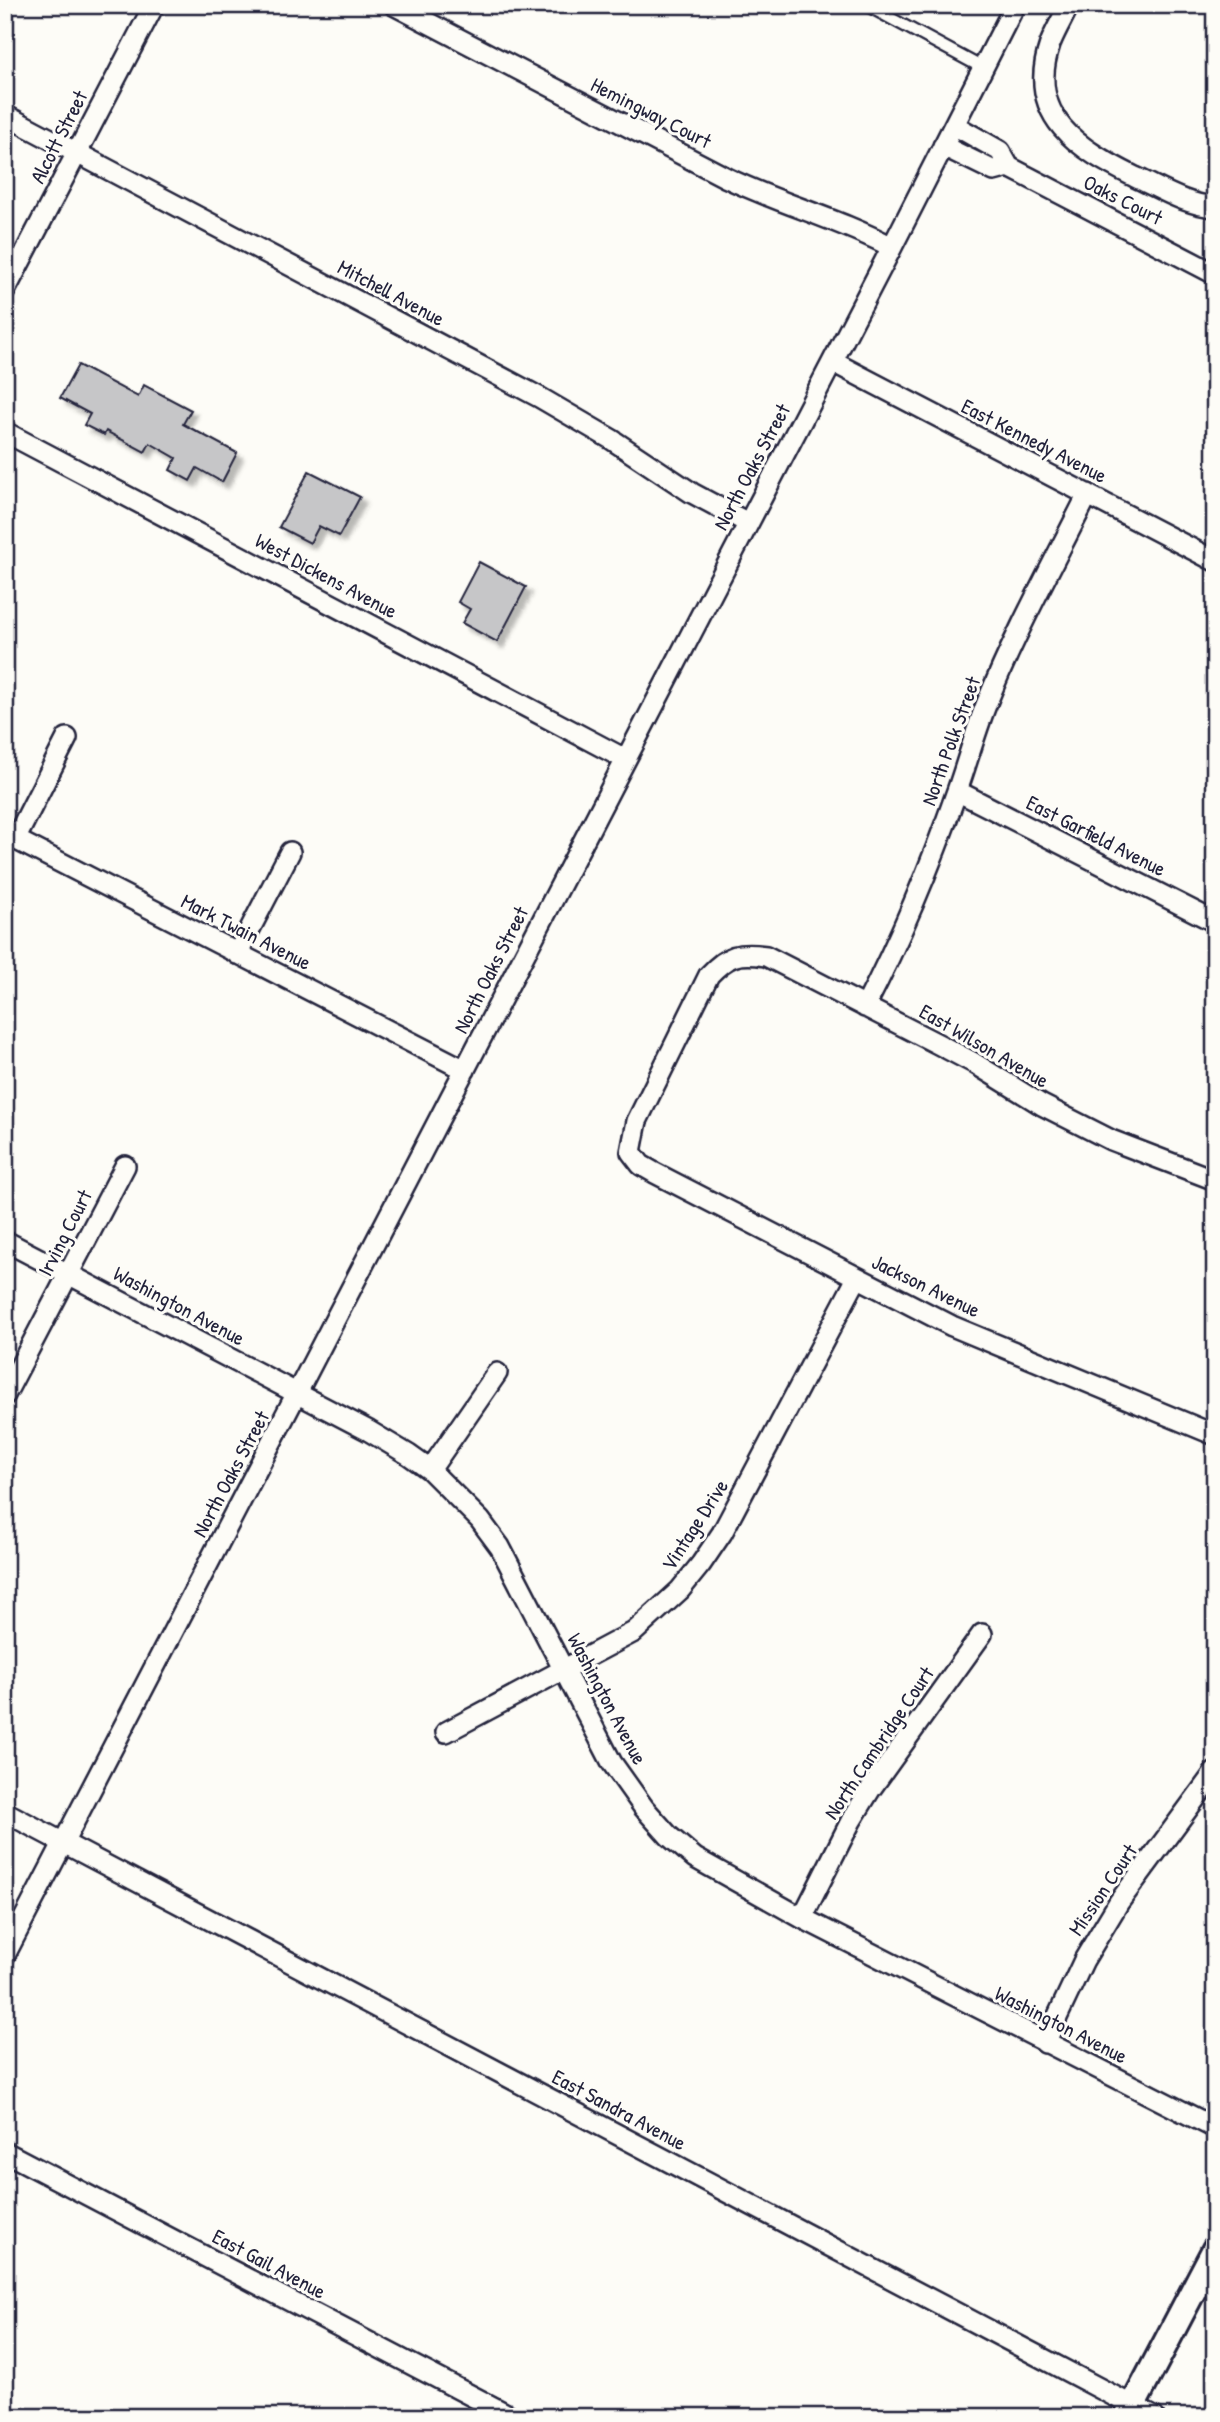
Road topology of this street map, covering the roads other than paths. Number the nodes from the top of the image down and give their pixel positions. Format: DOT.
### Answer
graph roads {
  1 [pos="154,5"];
  2 [pos="394,5"];
  3 [pos="866,5"];
  4 [pos="1015,5"];
  5 [pos="1069,5"];
  6 [pos="983,68"];
  7 [pos="5,115"];
  8 [pos="954,125"];
  9 [pos="943,146"];
  10 [pos="76,154"];
  11 [pos="1009,167"];
  12 [pos="1215,207"];
  13 [pos="892,247"];
  14 [pos="1215,274"];
  15 [pos="5,291"];
  16 [pos="833,362"];
  17 [pos="5,432"];
  18 [pos="1088,494"];
  19 [pos="748,523"];
  20 [pos="1215,561"];
  21 [pos="67,738"];
  22 [pos="625,759"];
  23 [pos="957,791"];
  24 [pos="10,837"];
  25 [pos="290,852"];
  26 [pos="1215,922"];
  27 [pos="237,954"];
  28 [pos="864,1007"];
  29 [pos="466,1070"];
  30 [pos="631,1152"];
  31 [pos="125,1166"];
  32 [pos="1215,1180"];
  33 [pos="5,1241"];
  34 [pos="69,1274"];
  35 [pos="857,1278"];
  36 [pos="497,1373"];
  37 [pos="298,1394"];
  38 [pos="5,1395"];
  39 [pos="1215,1435"];
  40 [pos="430,1470"];
  41 [pos="982,1634"];
  42 [pos="565,1669"];
  43 [pos="446,1732"];
  44 [pos="1215,1772"];
  45 [pos="5,1812"];
  46 [pos="64,1843"];
  47 [pos="802,1918"];
  48 [pos="5,1955"];
  49 [pos="1045,2043"];
  50 [pos="1215,2128"];
  51 [pos="5,2152"];
  52 [pos="1215,2249"];
  53 [pos="1138,2413"];
  54 [pos="512,2417"];
  1 -- 10 [label="street, Alcott Street"];
  2 -- 13 [label="street, Hemingway Court"];
  3 -- 6 [label="lane"];
  4 -- 6 [label="street, North Oaks Street"];
  5 -- 12 [label="street"];
  6 -- 8 [label="street, North Oaks Street"];
  7 -- 10 [label="street, Mitchell Avenue"];
  8 -- 9 [label="street, North Oaks Street"];
  8 -- 11 [label="street, Oaks Court"];
  9 -- 11 [label="street, Oaks Court"];
  9 -- 13 [label="street, North Oaks Street"];
  10 -- 15 [label="street, Alcott Street"];
  10 -- 19 [label="street, Mitchell Avenue"];
  11 -- 14 [label="street, Oaks Court"];
  13 -- 16 [label="street, North Oaks Street"];
  16 -- 18 [label="street, East Kennedy Avenue"];
  16 -- 19 [label="street, North Oaks Street"];
  17 -- 22 [label="street, West Dickens Avenue"];
  18 -- 20 [label="street, East Kennedy Avenue"];
  18 -- 23 [label="street, North Polk Street"];
  19 -- 22 [label="street, North Oaks Street"];
  21 -- 24 [label="street"];
  22 -- 29 [label="street, North Oaks Street"];
  23 -- 26 [label="street, East Garfield Avenue"];
  23 -- 28 [label="street, North Polk Street"];
  24 -- 27 [label="street, Mark Twain Avenue"];
  25 -- 27 [label="street"];
  27 -- 29 [label="street, Mark Twain Avenue"];
  28 -- 30 [label="street, East Wilson Avenue"];
  28 -- 32 [label="street, East Wilson Avenue"];
  29 -- 37 [label="street, North Oaks Street"];
  30 -- 35 [label="street, Jackson Avenue"];
  31 -- 34 [label="street, Irving Court"];
  33 -- 34 [label="street, Washington Avenue"];
  34 -- 37 [label="street, Washington Avenue"];
  34 -- 38 [label="street, Irving Court"];
  35 -- 39 [label="street, Jackson Avenue"];
  35 -- 42 [label="street, Vintage Drive"];
  36 -- 40 [label="street"];
  37 -- 40 [label="street, Washington Avenue"];
  37 -- 46 [label="street, North Oaks Street"];
  40 -- 42 [label="street, Washington Avenue"];
  41 -- 47 [label="street, North Cambridge Court"];
  42 -- 43 [label="street, Vintage Drive"];
  42 -- 47 [label="street, Washington Avenue"];
  44 -- 49 [label="street, Mission Court"];
  45 -- 46 [label="street, East Sandra Avenue"];
  46 -- 48 [label="street, North Oaks Street"];
  46 -- 53 [label="street, East Sandra Avenue"];
  47 -- 49 [label="street, Washington Avenue"];
  49 -- 50 [label="street, Washington Avenue"];
  51 -- 54 [label="street, East Gail Avenue"];
  52 -- 53 [label="street"];
}
